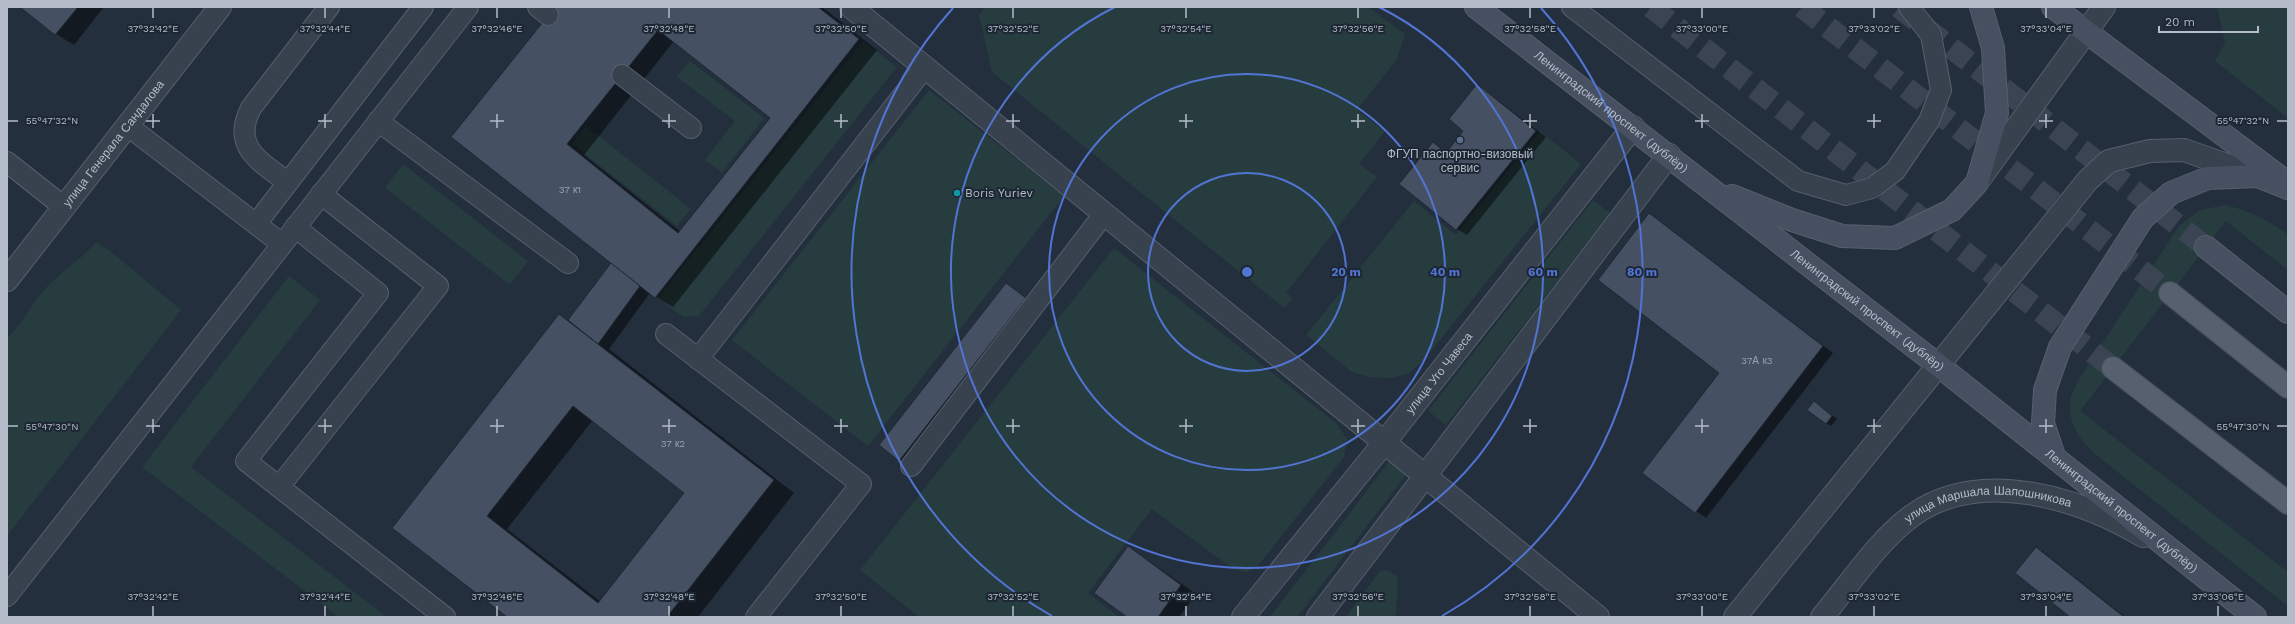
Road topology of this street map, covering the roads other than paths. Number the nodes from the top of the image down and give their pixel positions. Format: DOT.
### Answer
graph roads {
  1 [pos="220,7"];
  2 [pos="329,7"];
  3 [pos="423,7"];
  4 [pos="468,7"];
  5 [pos="851,7"];
  6 [pos="1476,7"];
  7 [pos="1572,7"];
  8 [pos="1909,7"];
  9 [pos="1981,7"];
  10 [pos="2053,7"];
  11 [pos="2104,7"];
  12 [pos="2085,32"];
  13 [pos="924,67"];
  14 [pos="622,75"];
  15 [pos="378,121"];
  16 [pos="128,126"];
  17 [pos="1633,127"];
  18 [pos="691,128"];
  19 [pos="1668,156"];
  20 [pos="7,162"];
  21 [pos="2258,176"];
  22 [pos="287,182"];
  23 [pos="1977,183"];
  24 [pos="2288,184"];
  25 [pos="1705,185"];
  26 [pos="2288,188"];
  27 [pos="321,194"];
  28 [pos="64,207"];
  29 [pos="1104,214"];
  30 [pos="256,224"];
  31 [pos="295,227"];
  32 [pos="282,244"];
  33 [pos="2206,247"];
  34 [pos="568,263"];
  35 [pos="7,280"];
  36 [pos="2170,293"];
  37 [pos="2288,312"];
  38 [pos="666,334"];
  39 [pos="698,359"];
  40 [pos="1938,365"];
  41 [pos="2113,368"];
  42 [pos="2288,387"];
  43 [pos="1384,443"];
  44 [pos="2054,456"];
  45 [pos="911,466"];
  46 [pos="1426,476"];
  47 [pos="279,487"];
  48 [pos="2288,503"];
  49 [pos="2185,562"];
  50 [pos="7,596"];
  51 [pos="445,617"];
  52 [pos="756,617"];
  53 [pos="1243,617"];
  54 [pos="1318,617"];
  55 [pos="1598,617"];
  56 [pos="1735,617"];
  57 [pos="1822,617"];
  58 [pos="2255,617"];
  1 -- 16 [label="street, улица Генерала Сандалова"];
  2 -- 22 [label="lane"];
  3 -- 22 [label="lane"];
  4 -- 15 [label="lane"];
  5 -- 13 [label="street"];
  6 -- 17 [label="main road, Ленинградский проспект (дублёр)"];
  7 -- 8 [label="lane"];
  9 -- 23 [label="main road"];
  10 -- 12 [label="main road"];
  11 -- 12 [label="street"];
  12 -- 23 [label="street"];
  12 -- 24 [label="main road"];
  13 -- 29 [label="street"];
  13 -- 39 [label="lane"];
  14 -- 18 [label="lane"];
  15 -- 27 [label="lane"];
  15 -- 34 [label="lane"];
  16 -- 28 [label="street, улица Генерала Сандалова"];
  16 -- 30 [label="lane"];
  17 -- 19 [label="main road, Ленинградский проспект (дублёр)"];
  17 -- 43 [label="street, улица Уго Чавеса"];
  19 -- 25 [label="main road, Ленинградский проспект (дублёр)"];
  19 -- 46 [label="street"];
  20 -- 28 [label="lane"];
  21 -- 26 [label="main road"];
  21 -- 40 [label="street"];
  21 -- 44 [label="main road"];
  22 -- 30 [label="lane"];
  23 -- 25 [label="main road"];
  25 -- 40 [label="main road, Ленинградский проспект (дублёр)"];
  27 -- 31 [label="lane"];
  27 -- 47 [label="lane"];
  28 -- 35 [label="street, улица Генерала Сандалова"];
  29 -- 43 [label="street"];
  29 -- 45 [label="lane"];
  30 -- 32 [label="lane"];
  31 -- 32 [label="lane"];
  31 -- 47 [label="lane"];
  32 -- 50 [label="lane"];
  33 -- 37 [label="main road"];
  36 -- 42 [label="main road"];
  38 -- 39 [label="lane"];
  39 -- 52 [label="lane"];
  40 -- 44 [label="main road, Ленинградский проспект (дублёр)"];
  40 -- 56 [label="street"];
  41 -- 48 [label="main road"];
  43 -- 46 [label="street"];
  43 -- 53 [label="street, улица Уго Чавеса"];
  44 -- 49 [label="main road, Ленинградский проспект (дублёр)"];
  46 -- 54 [label="street"];
  46 -- 55 [label="street"];
  47 -- 51 [label="lane"];
  49 -- 57 [label="street, улица Маршала Шапошникова"];
  49 -- 58 [label="main road, Ленинградский проспект (дублёр)"];
}
